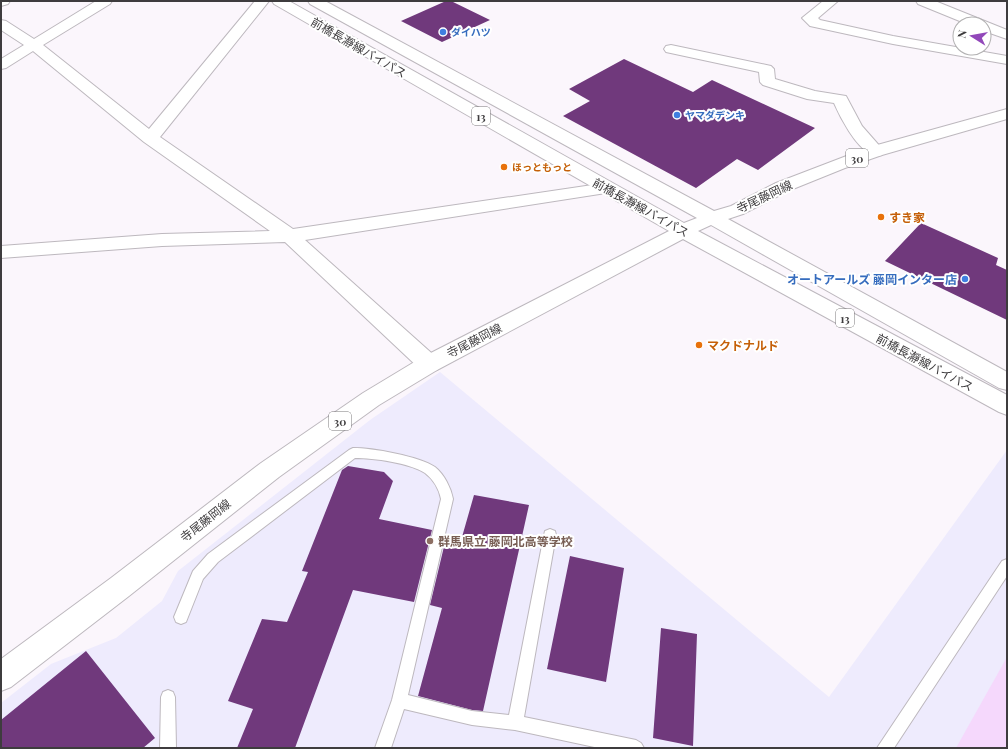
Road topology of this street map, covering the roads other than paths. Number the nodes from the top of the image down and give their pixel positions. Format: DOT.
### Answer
graph roads {
  1 [pos="105,1"];
  2 [pos="262,1"];
  3 [pos="279,1"];
  4 [pos="315,1"];
  5 [pos="831,1"];
  6 [pos="923,1"];
  7 [pos="960,16"];
  8 [pos="1,24"];
  9 [pos="992,29"];
  10 [pos="1,33"];
  11 [pos="16,34"];
  12 [pos="1007,35"];
  13 [pos="34,45"];
  14 [pos="671,49"];
  15 [pos="1007,60"];
  16 [pos="1,65"];
  17 [pos="1007,114"];
  18 [pos="150,138"];
  19 [pos="876,151"];
  20 [pos="606,188"];
  21 [pos="712,218"];
  22 [pos="683,231"];
  23 [pos="290,236"];
  24 [pos="1,252"];
  25 [pos="429,364"];
  26 [pos="1007,382"];
  27 [pos="1007,406"];
  28 [pos="550,535"];
  29 [pos="1007,565"];
  30 [pos="181,617"];
  31 [pos="1,677"];
  32 [pos="168,698"];
  33 [pos="399,700"];
  34 [pos="515,723"];
  35 [pos="168,748"];
  36 [pos="383,748"];
  37 [pos="636,748"];
  38 [pos="885,748"];
  1 -- 13 [label="main road"];
  2 -- 18 [label="main road"];
  3 -- 20 [label="main road, 前橋長瀞線バイパス / 13"];
  4 -- 21 [label="main road, 前橋長瀞線バイパス / 13"];
  5 -- 15 [label="main road"];
  6 -- 7 [label="main road"];
  8 -- 11 [label="main road"];
  9 -- 12 [label="main road"];
  10 -- 11 [label="main road"];
  11 -- 13 [label="main road"];
  13 -- 16 [label="main road"];
  13 -- 18 [label="main road"];
  14 -- 19 [label="main road"];
  17 -- 19 [label="main road, 寺尾藤岡線 / 30"];
  18 -- 23 [label="main road"];
  19 -- 21 [label="main road, 寺尾藤岡線 / 30"];
  20 -- 22 [label="main road, 前橋長瀞線バイパス / 13"];
  20 -- 23 [label="main road"];
  21 -- 22 [label="main road, 寺尾藤岡線 / 30"];
  21 -- 26 [label="main road, 前橋長瀞線バイパス / 13"];
  22 -- 25 [label="main road, 寺尾藤岡線 / 30"];
  22 -- 27 [label="main road, 前橋長瀞線バイパス / 13"];
  23 -- 24 [label="main road"];
  23 -- 25 [label="main road"];
  25 -- 31 [label="main road, 寺尾藤岡線 / 30"];
  28 -- 34 [label="lane"];
  29 -- 38 [label="lane"];
  30 -- 33 [label="lane"];
  32 -- 35 [label="lane"];
  33 -- 34 [label="lane"];
  33 -- 36 [label="lane"];
  34 -- 37 [label="lane"];
}
